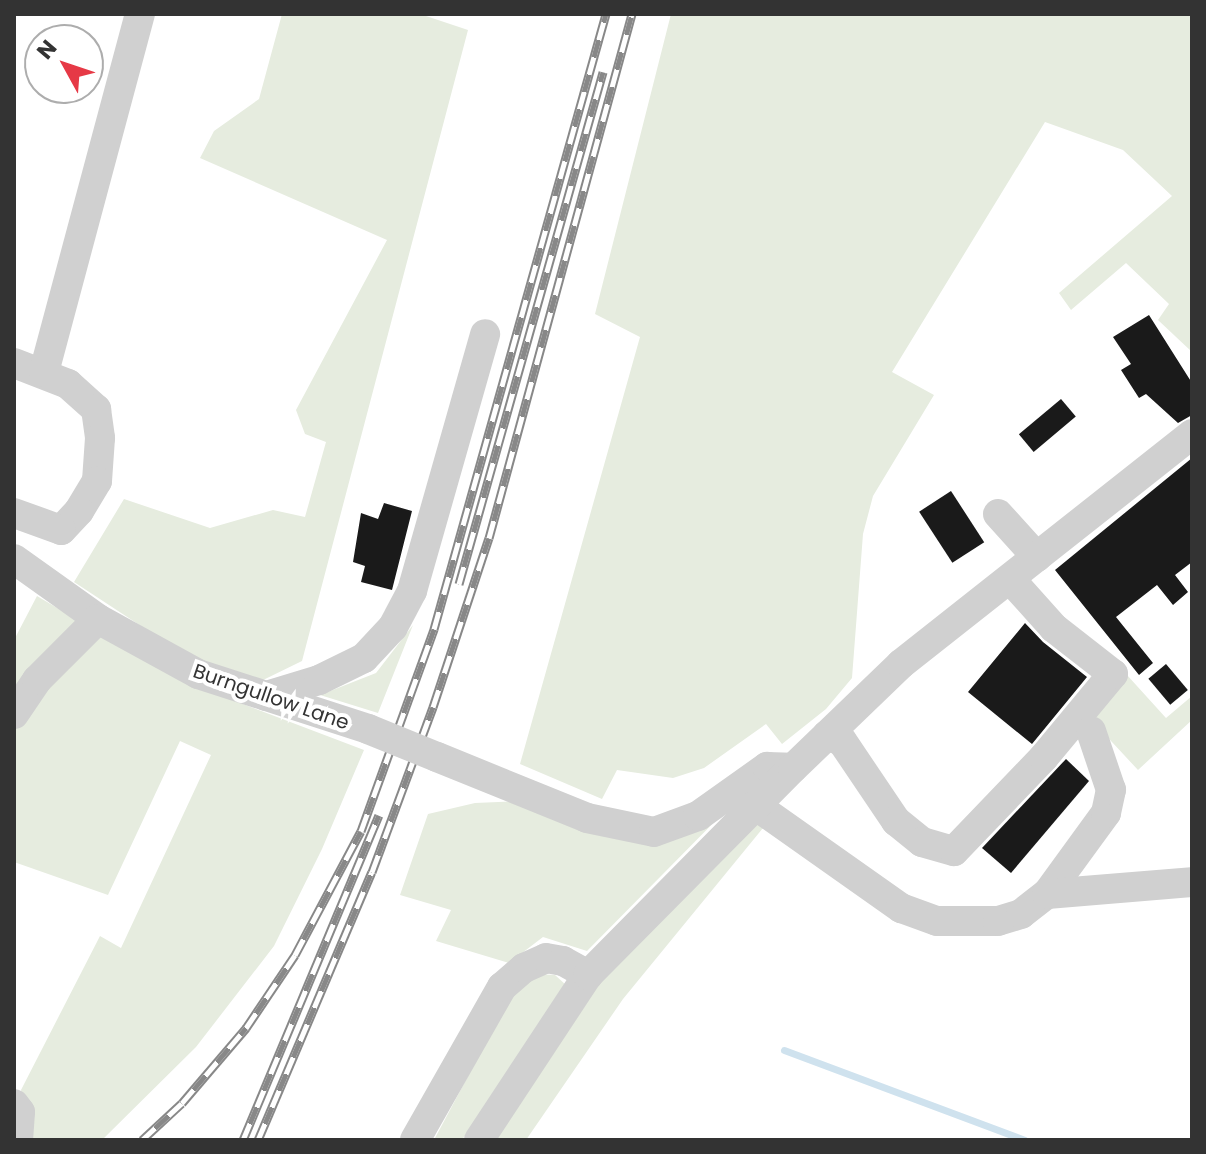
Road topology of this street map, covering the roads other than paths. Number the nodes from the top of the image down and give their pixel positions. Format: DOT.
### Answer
graph roads {
  1 [pos="140,14"];
  2 [pos="485,334"];
  3 [pos="14,363"];
  4 [pos="44,372"];
  5 [pos="1192,434"];
  6 [pos="14,513"];
  7 [pos="998,514"];
  8 [pos="1037,557"];
  9 [pos="14,559"];
  10 [pos="1010,579"];
  11 [pos="98,619"];
  12 [pos="266,696"];
  13 [pos="14,714"];
  14 [pos="1091,731"];
  15 [pos="827,735"];
  16 [pos="793,768"];
  17 [pos="755,805"];
  18 [pos="1192,882"];
  19 [pos="1047,894"];
  20 [pos="588,975"];
  21 [pos="14,1104"];
  22 [pos="18,1140"];
  23 [pos="415,1140"];
  24 [pos="479,1140"];
  1 -- 4 [label="street"];
  2 -- 12 [label="street"];
  3 -- 4 [label="street"];
  4 -- 6 [label="street"];
  5 -- 8 [label="street"];
  7 -- 8 [label="street"];
  8 -- 10 [label="street"];
  9 -- 11 [label="street, Burngullow Lane"];
  10 -- 15 [label="street"];
  10 -- 15 [label="street"];
  11 -- 12 [label="street, Burngullow Lane"];
  11 -- 13 [label="street"];
  12 -- 16 [label="street, Burngullow Lane, bridge"];
  14 -- 19 [label="street"];
  15 -- 16 [label="street"];
  16 -- 17 [label="street"];
  17 -- 19 [label="street"];
  17 -- 20 [label="street"];
  18 -- 19 [label="street"];
  20 -- 23 [label="street"];
  20 -- 24 [label="street"];
  21 -- 22 [label="street"];
}
